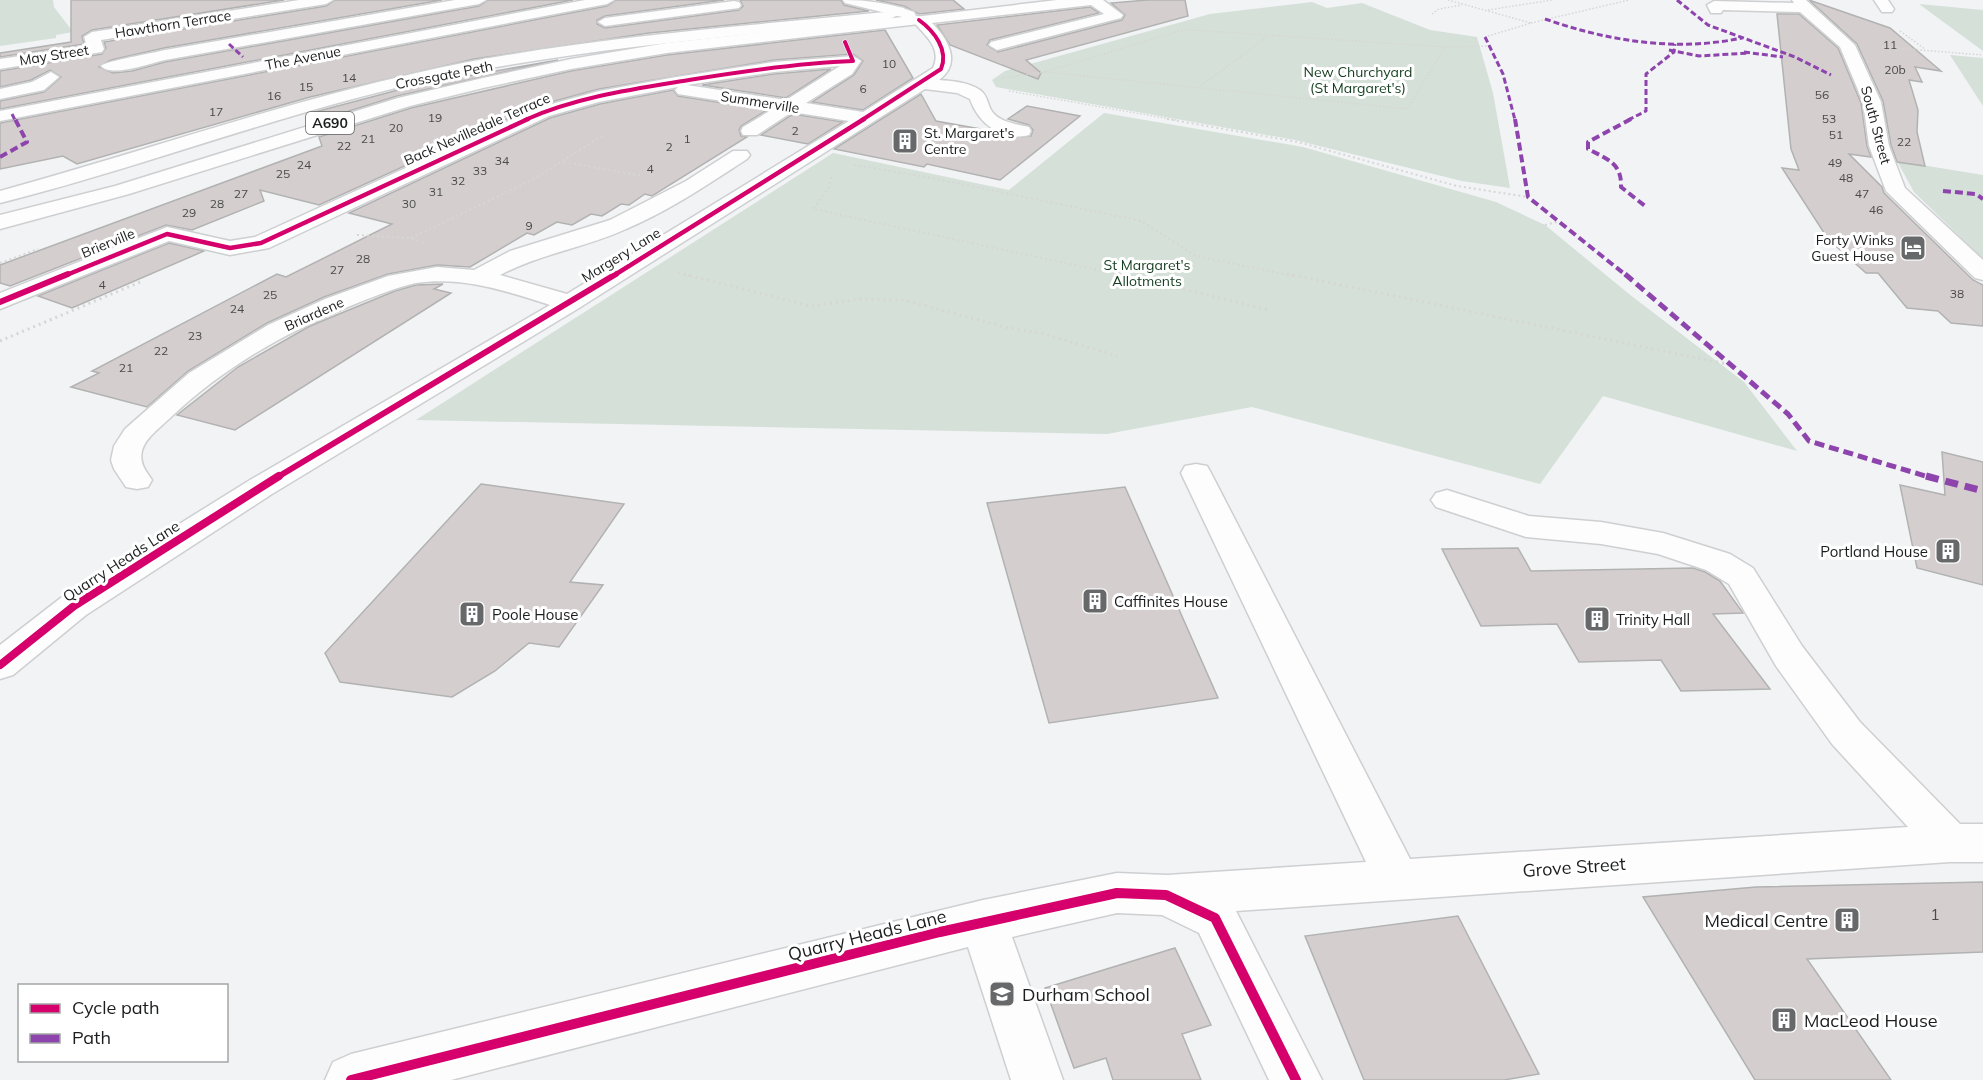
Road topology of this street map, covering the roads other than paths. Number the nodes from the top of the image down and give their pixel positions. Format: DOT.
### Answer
graph roads {
  1 [pos="323,0"];
  2 [pos="479,0"];
  3 [pos="607,0"];
  4 [pos="717,0"];
  5 [pos="850,0"];
  6 [pos="989,0"];
  7 [pos="1094,0"];
  8 [pos="1802,4"];
  9 [pos="1008,8"];
  10 [pos="1716,10"];
  11 [pos="899,11"];
  12 [pos="769,13"];
  13 [pos="1116,15"];
  14 [pos="96,17"];
  15 [pos="919,20"];
  16 [pos="1134,21"];
  17 [pos="605,22"];
  18 [pos="808,25"];
  19 [pos="97,40"];
  20 [pos="845,42"];
  21 [pos="997,45"];
  22 [pos="853,61"];
  23 [pos="0,64"];
  24 [pos="110,66"];
  25 [pos="91,70"];
  26 [pos="749,71"];
  27 [pos="71,74"];
  28 [pos="51,77"];
  29 [pos="826,83"];
  30 [pos="922,83"];
  31 [pos="0,86"];
  32 [pos="652,86"];
  33 [pos="0,94"];
  34 [pos="790,106"];
  35 [pos="962,112"];
  36 [pos="984,113"];
  37 [pos="0,116"];
  38 [pos="868,118"];
  39 [pos="1022,130"];
  40 [pos="750,131"];
  41 [pos="741,155"];
  42 [pos="0,197"];
  43 [pos="0,222"];
  44 [pos="230,248"];
  45 [pos="1983,273"];
  46 [pos="478,276"];
  47 [pos="0,302"];
  48 [pos="570,303"];
  49 [pos="1196,473"];
  50 [pos="137,480"];
  51 [pos="261,487"];
  52 [pos="1448,500"];
  53 [pos="0,665"];
  54 [pos="1966,843"];
  55 [pos="1397,879"];
  56 [pos="1166,895"];
  57 [pos="983,921"];
  58 [pos="351,1080"];
  59 [pos="1037,1080"];
  60 [pos="1296,1080"];
  1 -- 19 [label="main road, Hawthorn Terrace"];
  2 -- 24 [label="main road"];
  3 -- 37 [label="main road, The Avenue"];
  4 -- 17 [label="main road"];
  5 -- 11 [label="main road"];
  6 -- 9 [label="main road"];
  7 -- 9 [label="main road"];
  7 -- 13 [label="main road"];
  8 -- 10 [label="main road"];
  8 -- 45 [label="main road, South Street"];
  9 -- 15 [label="main road"];
  11 -- 15 [label="main road"];
  11 -- 18 [label="main road, Crossgate Peth"];
  12 -- 18 [label="main road"];
  13 -- 16 [label="main road"];
  13 -- 21 [label="main road"];
  14 -- 19 [label="main road"];
  15 -- 30 [label="main road, Margery Lane"];
  15 -- 43 [label="main road, A690"];
  18 -- 42 [label="main road, Crossgate Peth"];
  19 -- 23 [label="main road, May Street"];
  19 -- 24 [label="main road"];
  20 -- 22 [label="main road"];
  22 -- 26 [label="main road, Back Nevilledale Terrace"];
  22 -- 29 [label="main road"];
  24 -- 25 [label="main road"];
  26 -- 29 [label="main road"];
  26 -- 32 [label="main road, Back Nevilledale Terrace"];
  27 -- 28 [label="main road"];
  28 -- 31 [label="main road"];
  28 -- 33 [label="main road"];
  29 -- 34 [label="main road"];
  30 -- 36 [label="main road"];
  30 -- 38 [label="main road, Margery Lane"];
  32 -- 34 [label="main road, Summerville"];
  32 -- 44 [label="main road, Back Nevilledale Terrace"];
  34 -- 38 [label="main road, Summerville"];
  34 -- 40 [label="main road"];
  35 -- 36 [label="main road"];
  36 -- 39 [label="main road"];
  38 -- 48 [label="main road, Margery Lane"];
  41 -- 46 [label="main road"];
  44 -- 47 [label="main road, Brierville"];
  46 -- 48 [label="main road, Briardene"];
  46 -- 50 [label="main road, Briardene"];
  48 -- 51 [label="main road, Margery Lane"];
  49 -- 55 [label="main road"];
  51 -- 53 [label="main road, Quarry Heads Lane"];
  52 -- 54 [label="main road"];
  54 -- 55 [label="main road, Grove Street"];
  55 -- 56 [label="main road, Grove Street"];
  56 -- 57 [label="main road, Quarry Heads Lane"];
  56 -- 60 [label="main road, Quarry Heads Lane"];
  57 -- 58 [label="main road, Quarry Heads Lane"];
  57 -- 59 [label="main road"];
}
